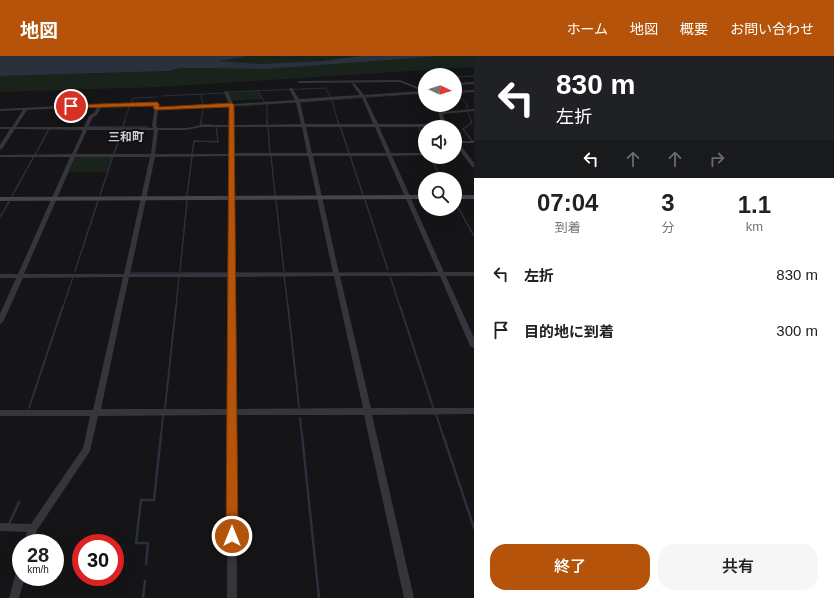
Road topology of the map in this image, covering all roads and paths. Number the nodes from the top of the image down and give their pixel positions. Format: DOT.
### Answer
graph roads {
  1 [pos="299,82"];
  2 [pos="463,83"];
  3 [pos="474,83"];
  4 [pos="354,84"];
  5 [pos="415,87"];
  6 [pos="418,87"];
  7 [pos="418,88"];
  8 [pos="291,89"];
  9 [pos="474,90"];
  10 [pos="462,91"];
  11 [pos="226,92"];
  12 [pos="418,92"];
  13 [pos="363,96"];
  14 [pos="298,101"];
  15 [pos="101,105"];
  16 [pos="232,105"];
  17 [pos="156,108"];
  18 [pos="26,109"];
  19 [pos="0,110"];
  20 [pos="474,110"];
  21 [pos="441,113"];
  22 [pos="443,120"];
  23 [pos="376,125"];
  24 [pos="232,126"];
  25 [pos="304,126"];
  26 [pos="418,126"];
  27 [pos="0,128"];
  28 [pos="14,128"];
  29 [pos="86,128"];
  30 [pos="156,128"];
  31 [pos="462,141"];
  32 [pos="474,142"];
  33 [pos="0,148"];
  34 [pos="418,154"];
  35 [pos="462,154"];
  36 [pos="74,155"];
  37 [pos="153,155"];
  38 [pos="232,155"];
  39 [pos="310,155"];
  40 [pos="389,155"];
  41 [pos="0,156"];
  42 [pos="474,166"];
  43 [pos="462,197"];
  44 [pos="474,197"];
  45 [pos="144,198"];
  46 [pos="232,198"];
  47 [pos="320,198"];
  48 [pos="408,198"];
  49 [pos="418,198"];
  50 [pos="0,199"];
  51 [pos="54,199"];
  52 [pos="337,273"];
  53 [pos="21,274"];
  54 [pos="442,274"];
  55 [pos="474,274"];
  56 [pos="126,275"];
  57 [pos="232,275"];
  58 [pos="0,276"];
  59 [pos="0,322"];
  60 [pos="474,346"];
  61 [pos="474,410"];
  62 [pos="367,411"];
  63 [pos="96,412"];
  64 [pos="232,412"];
  65 [pos="1,415"];
  66 [pos="0,527"];
  67 [pos="33,528"];
  68 [pos="31,534"];
  69 [pos="17,586"];
  70 [pos="14,598"];
  71 [pos="232,598"];
  72 [pos="409,598"];
  1 -- 5 [label="street"];
  2 -- 3 [label="street"];
  2 -- 9 [label="street"];
  4 -- 13 [label="street"];
  5 -- 6 [label="street"];
  5 -- 7 [label="street"];
  8 -- 14 [label="street"];
  9 -- 10 [label="street"];
  11 -- 16 [label="street"];
  12 -- 13 [label="street"];
  13 -- 14 [label="street"];
  13 -- 23 [label="street"];
  14 -- 16 [label="street"];
  14 -- 25 [label="street"];
  15 -- 17 [label="street"];
  15 -- 18 [label="street"];
  15 -- 29 [label="street"];
  16 -- 17 [label="street"];
  16 -- 24 [label="street"];
  17 -- 30 [label="street"];
  18 -- 19 [label="street"];
  18 -- 28 [label="street"];
  20 -- 21 [label="street"];
  21 -- 22 [label="street"];
  23 -- 25 [label="street"];
  23 -- 26 [label="street"];
  23 -- 40 [label="street"];
  24 -- 25 [label="street"];
  24 -- 30 [label="street"];
  24 -- 38 [label="street"];
  25 -- 39 [label="street"];
  27 -- 28 [label="street"];
  28 -- 29 [label="street"];
  28 -- 33 [label="street"];
  29 -- 30 [label="street"];
  29 -- 36 [label="street"];
  30 -- 37 [label="street"];
  31 -- 32 [label="street"];
  34 -- 40 [label="street"];
  35 -- 42 [label="street"];
  36 -- 37 [label="street"];
  36 -- 41 [label="street"];
  36 -- 51 [label="street"];
  37 -- 38 [label="street"];
  37 -- 45 [label="street"];
  38 -- 39 [label="street"];
  38 -- 46 [label="street"];
  39 -- 40 [label="street"];
  39 -- 47 [label="street"];
  40 -- 48 [label="street"];
  43 -- 44 [label="street"];
  45 -- 46 [label="street"];
  45 -- 51 [label="street"];
  45 -- 56 [label="street"];
  46 -- 47 [label="street"];
  46 -- 57 [label="street"];
  47 -- 48 [label="street"];
  47 -- 52 [label="street"];
  48 -- 49 [label="street"];
  48 -- 54 [label="street"];
  50 -- 51 [label="street"];
  51 -- 53 [label="street"];
  52 -- 54 [label="street"];
  52 -- 57 [label="street"];
  52 -- 62 [label="street"];
  53 -- 56 [label="street"];
  53 -- 58 [label="street"];
  53 -- 59 [label="street"];
  54 -- 55 [label="street"];
  54 -- 60 [label="street"];
  56 -- 57 [label="street"];
  56 -- 63 [label="street"];
  57 -- 64 [label="street"];
  61 -- 62 [label="street"];
  62 -- 64 [label="street"];
  62 -- 72 [label="street"];
  63 -- 64 [label="street"];
  63 -- 65 [label="street"];
  63 -- 67 [label="street"];
  64 -- 71 [label="street"];
  66 -- 67 [label="street"];
  67 -- 68 [label="street"];
  69 -- 70 [label="street"];
}
